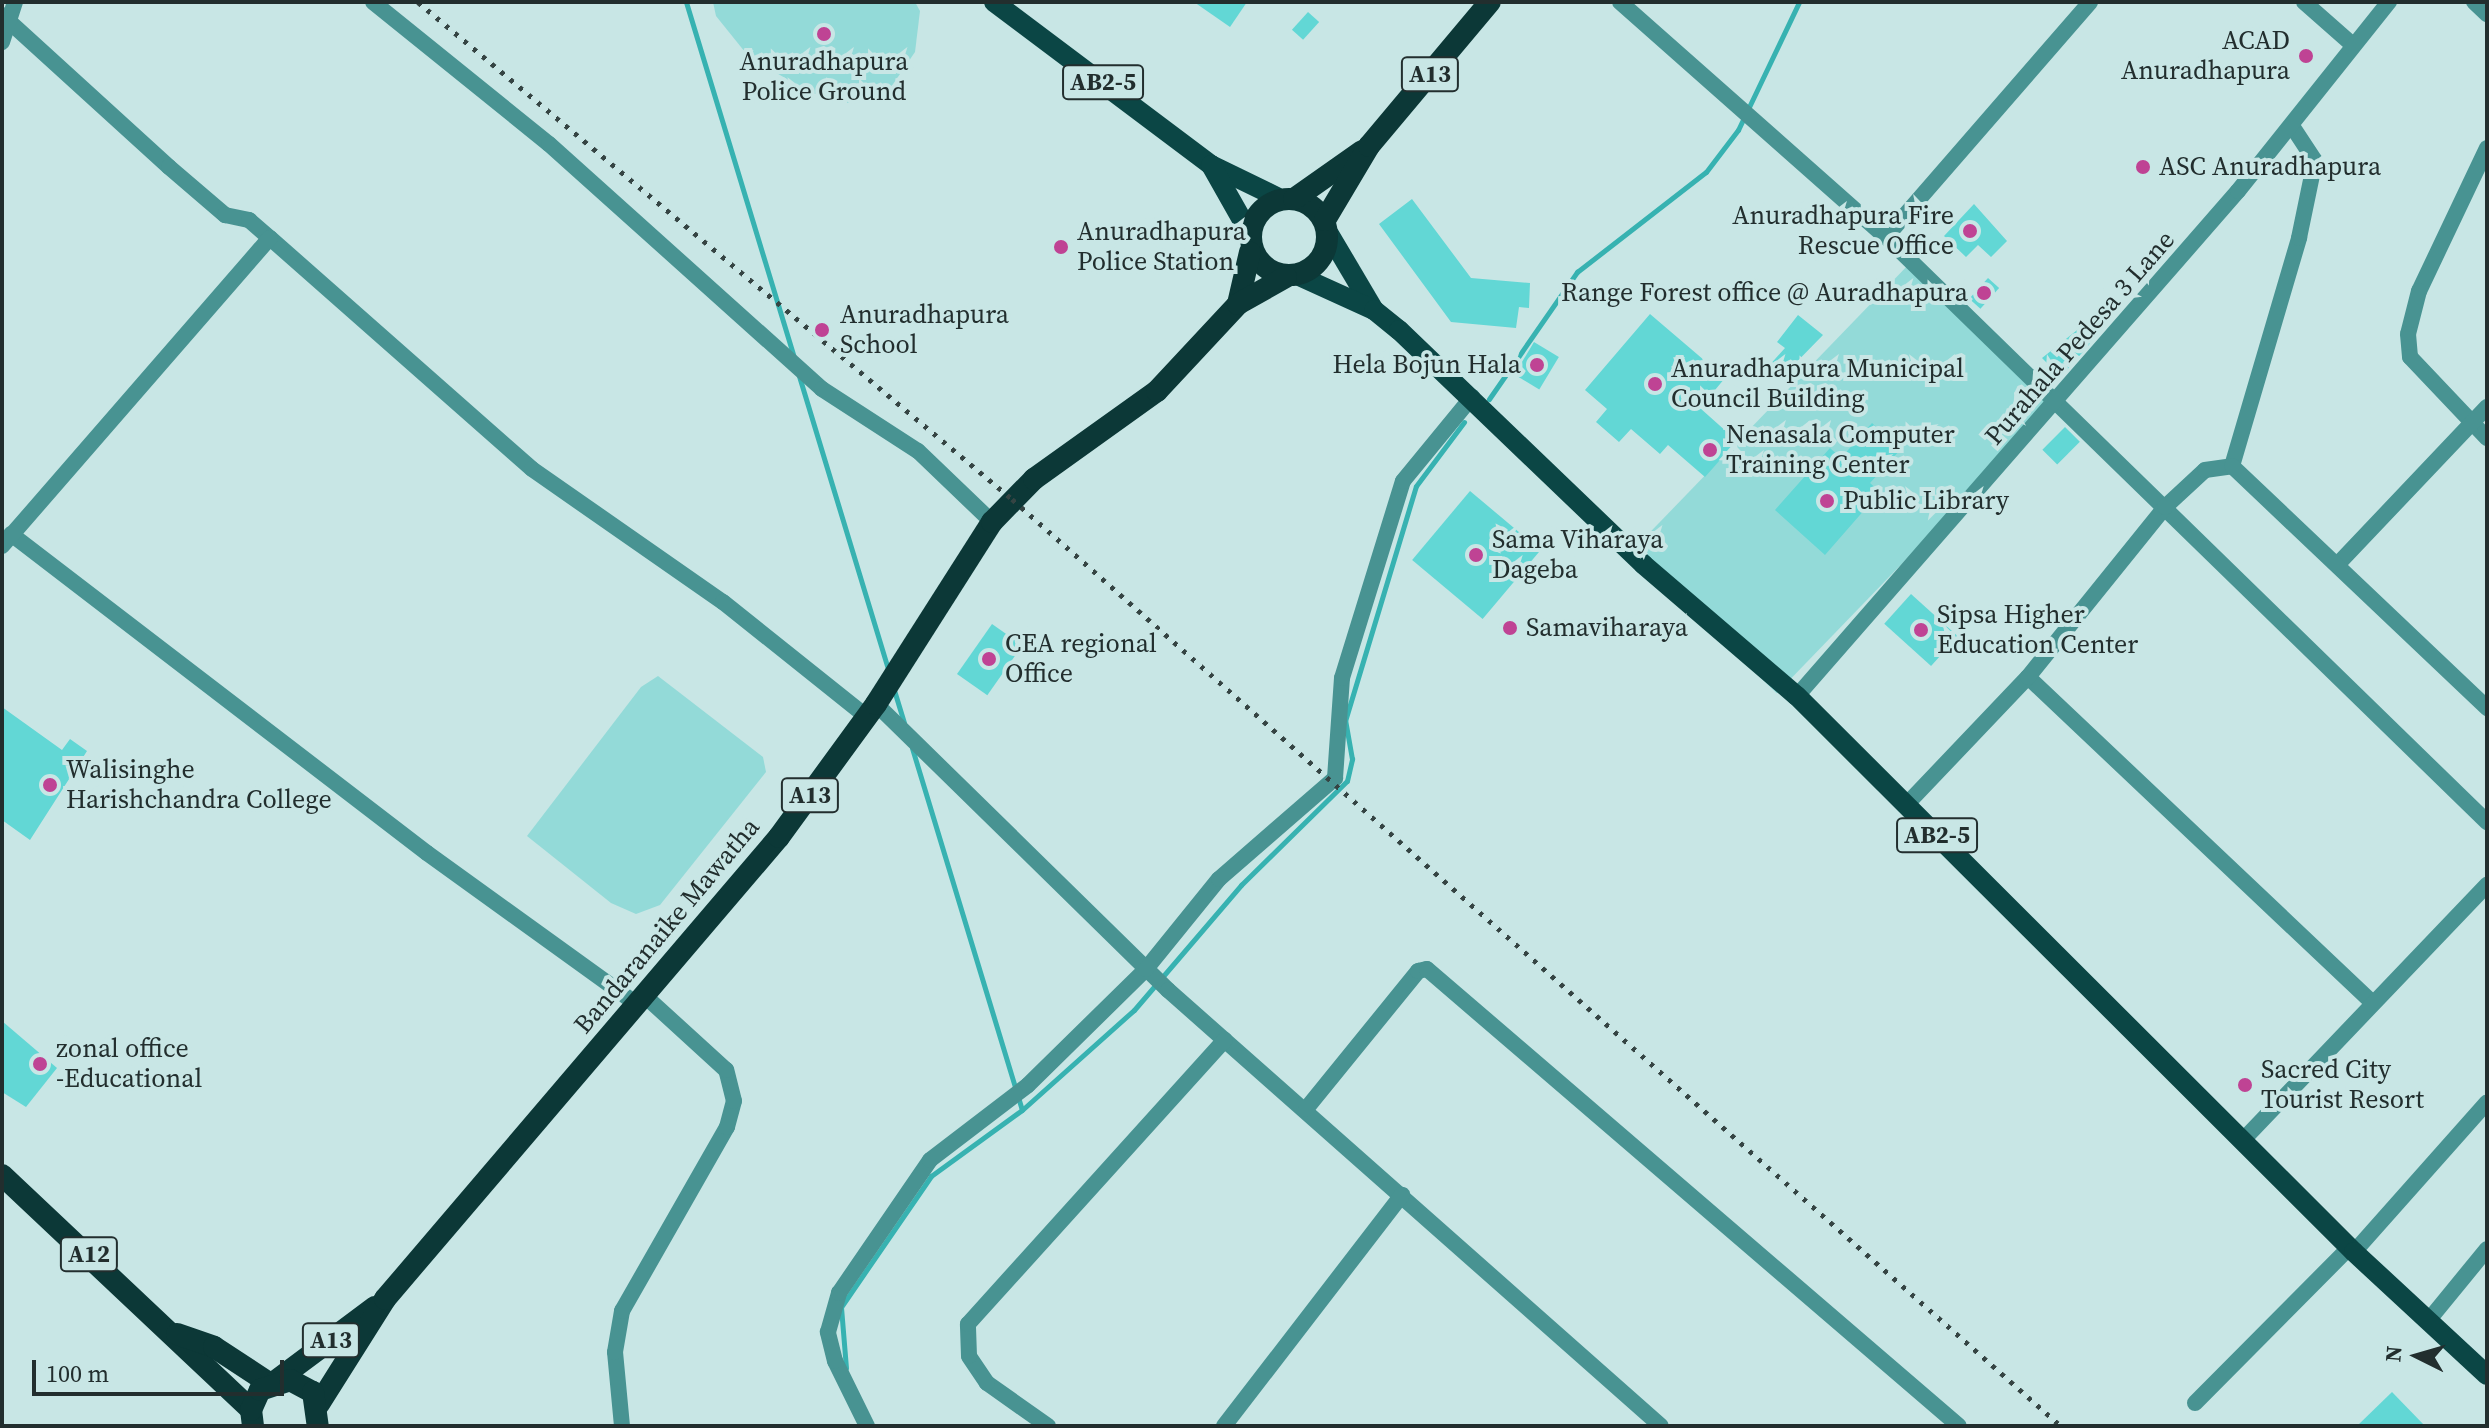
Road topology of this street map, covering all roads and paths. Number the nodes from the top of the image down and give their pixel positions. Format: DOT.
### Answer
graph roads {
  1 [pos="15,2"];
  2 [pos="373,2"];
  3 [pos="994,2"];
  4 [pos="1490,2"];
  5 [pos="1620,2"];
  6 [pos="2090,2"];
  7 [pos="2304,2"];
  8 [pos="2389,2"];
  9 [pos="2474,2"];
  10 [pos="2487,14"];
  11 [pos="6,17"];
  12 [pos="2,42"];
  13 [pos="2353,45"];
  14 [pos="2292,126"];
  15 [pos="1369,146"];
  16 [pos="2487,148"];
  17 [pos="1211,165"];
  18 [pos="1286,198"];
  19 [pos="1327,227"];
  20 [pos="1886,237"];
  21 [pos="270,238"];
  22 [pos="1250,243"];
  23 [pos="1293,276"];
  24 [pos="1238,304"];
  25 [pos="1374,310"];
  26 [pos="1472,397"];
  27 [pos="2058,402"];
  28 [pos="2487,407"];
  29 [pos="2472,424"];
  30 [pos="2487,438"];
  31 [pos="2232,466"];
  32 [pos="2165,507"];
  33 [pos="992,522"];
  34 [pos="7,540"];
  35 [pos="2337,565"];
  36 [pos="2028,677"];
  37 [pos="1797,696"];
  38 [pos="2487,708"];
  39 [pos="871,710"];
  40 [pos="1906,805"];
  41 [pos="2487,822"];
  42 [pos="2487,885"];
  43 [pos="1150,972"];
  44 [pos="641,1000"];
  45 [pos="2372,1002"];
  46 [pos="1225,1040"];
  47 [pos="2487,1102"];
  48 [pos="1306,1109"];
  49 [pos="2244,1139"];
  50 [pos="2,1175"];
  51 [pos="1402,1195"];
  52 [pos="2487,1249"];
  53 [pos="2352,1250"];
  54 [pos="385,1299"];
  55 [pos="2428,1321"];
  56 [pos="176,1334"];
  57 [pos="2487,1375"];
  58 [pos="273,1382"];
  59 [pos="2195,1403"];
  60 [pos="320,1419"];
  61 [pos="251,1421"];
  62 [pos="622,1426"];
  63 [pos="867,1426"];
  64 [pos="1048,1426"];
  65 [pos="1224,1426"];
  66 [pos="1661,1426"];
  67 [pos="1959,1426"];
  1 -- 11 [label="street"];
  2 -- 33 [label="street"];
  3 -- 17 [label="main road, AB2-5"];
  4 -- 15 [label="highway, A13"];
  5 -- 20 [label="street"];
  6 -- 20 [label="street"];
  7 -- 13 [label="street"];
  8 -- 13 [label="street, Purahala Pedesa 3 Lane"];
  9 -- 10 [label="street"];
  11 -- 12 [label="street"];
  11 -- 21 [label="street"];
  13 -- 14 [label="street, Purahala Pedesa 3 Lane"];
  14 -- 27 [label="street, Purahala Pedesa 3 Lane"];
  14 -- 31 [label="street"];
  15 -- 18 [label="highway, A13"];
  15 -- 19 [label="highway, A13"];
  16 -- 29 [label="street"];
  17 -- 18 [label="main road, AB2-5"];
  17 -- 22 [label="main road, AB2-5"];
  18 -- 19 [label="highway"];
  18 -- 22 [label="highway"];
  19 -- 23 [label="highway"];
  19 -- 25 [label="main road, AB2-5"];
  20 -- 27 [label="street"];
  21 -- 34 [label="street"];
  21 -- 39 [label="street"];
  22 -- 23 [label="highway"];
  22 -- 24 [label="highway, Bandaranaike Mawatha / A13"];
  23 -- 24 [label="highway, Bandaranaike Mawatha / A13"];
  23 -- 25 [label="main road, AB2-5"];
  24 -- 33 [label="highway, Bandaranaike Mawatha / A13"];
  25 -- 26 [label="main road, AB2-5"];
  26 -- 37 [label="main road, AB2-5"];
  26 -- 43 [label="street"];
  27 -- 32 [label="street"];
  27 -- 37 [label="street, Purahala Pedesa 3 Lane"];
  28 -- 29 [label="street"];
  29 -- 30 [label="street"];
  29 -- 35 [label="street"];
  31 -- 32 [label="street"];
  31 -- 35 [label="street"];
  32 -- 36 [label="street"];
  32 -- 41 [label="street"];
  33 -- 39 [label="highway, Bandaranaike Mawatha / A13"];
  34 -- 44 [label="street"];
  35 -- 38 [label="street"];
  36 -- 40 [label="street"];
  36 -- 45 [label="street"];
  37 -- 40 [label="main road, AB2-5"];
  39 -- 43 [label="street"];
  39 -- 44 [label="highway, Bandaranaike Mawatha / A13"];
  40 -- 49 [label="main road, AB2-5"];
  42 -- 45 [label="street"];
  43 -- 46 [label="street"];
  43 -- 63 [label="street"];
  44 -- 54 [label="highway, Bandaranaike Mawatha / A13"];
  44 -- 62 [label="street"];
  45 -- 49 [label="street"];
  46 -- 48 [label="street"];
  46 -- 64 [label="street"];
  47 -- 53 [label="street"];
  48 -- 51 [label="street"];
  48 -- 67 [label="street"];
  49 -- 53 [label="main road, AB2-5"];
  50 -- 56 [label="highway, A12"];
  51 -- 65 [label="street"];
  51 -- 66 [label="street"];
  52 -- 55 [label="street"];
  53 -- 55 [label="main road, AB2-5"];
  53 -- 59 [label="street"];
  54 -- 58 [label="highway, Bandaranaike Mawatha / A13"];
  54 -- 60 [label="highway, Bandaranaike Mawatha / A13"];
  55 -- 57 [label="main road, AB2-5"];
  56 -- 58 [label="highway, A12"];
  56 -- 61 [label="highway, A12"];
  58 -- 60 [label="highway"];
  58 -- 61 [label="highway, Bandaranaike Mawatha"];
}
